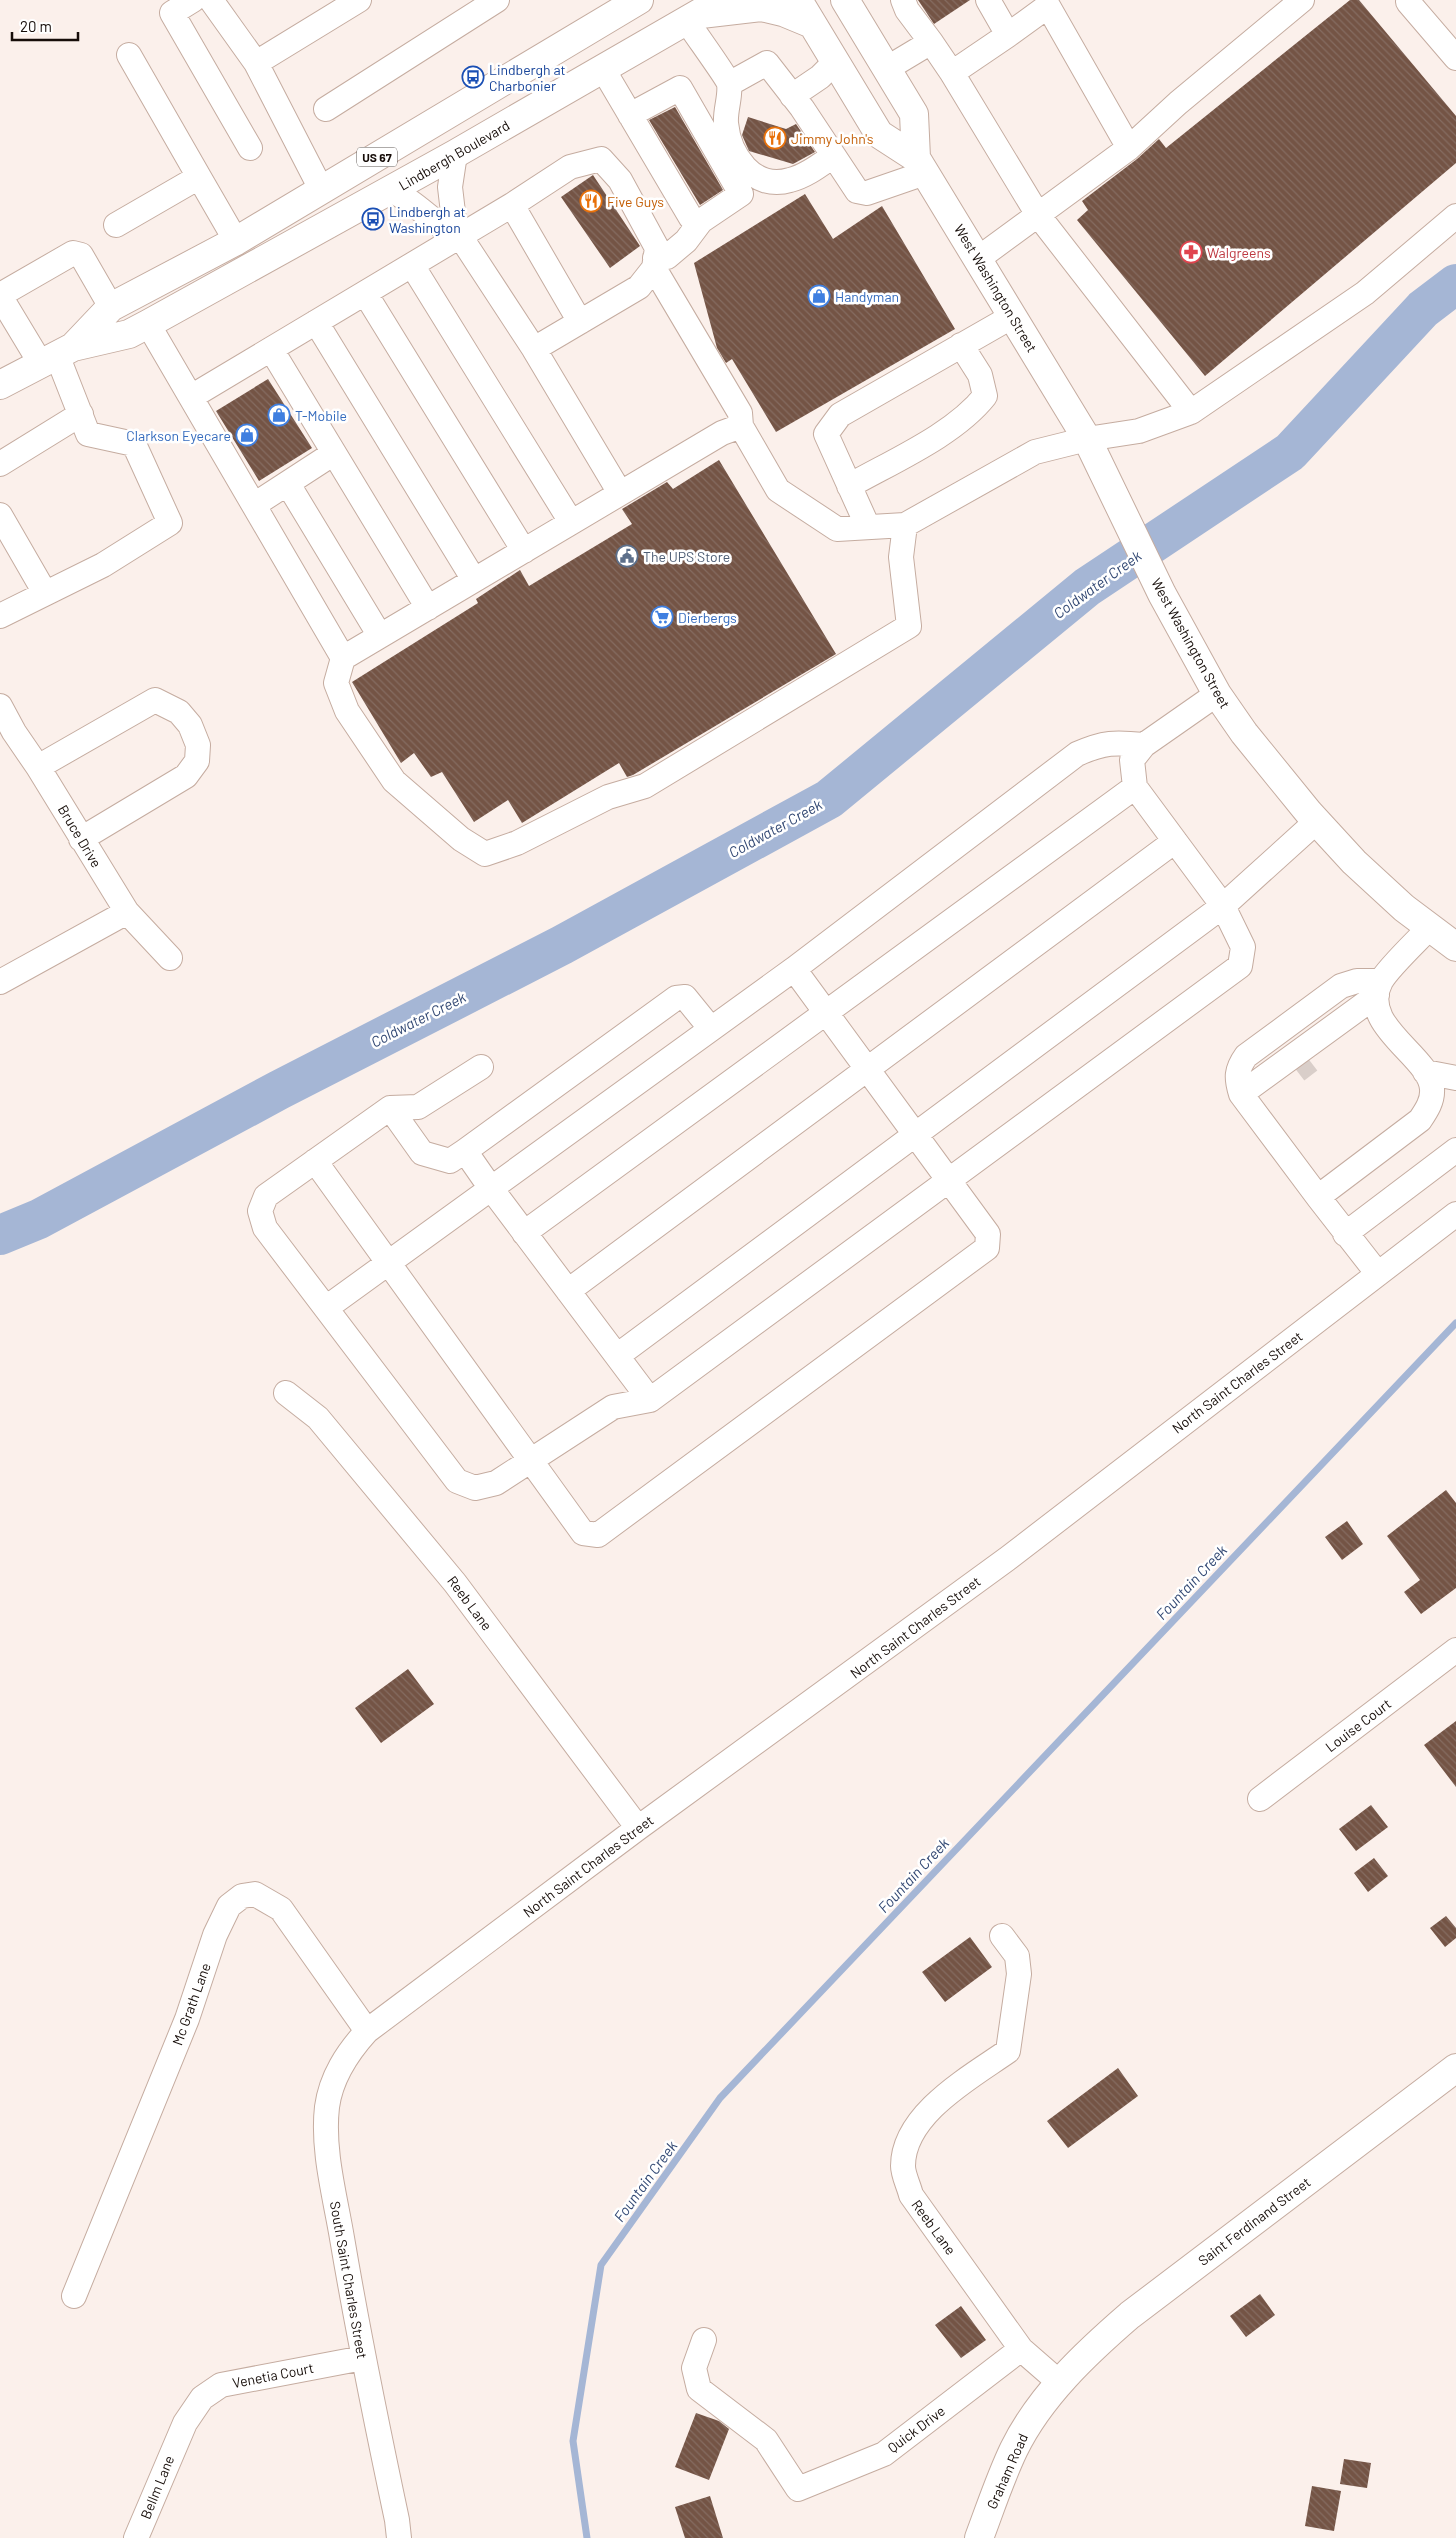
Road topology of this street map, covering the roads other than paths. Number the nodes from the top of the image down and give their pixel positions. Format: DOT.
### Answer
graph roads {
  1 [pos="193,0"];
  2 [pos="211,0"];
  3 [pos="359,0"];
  4 [pos="497,0"];
  5 [pos="639,0"];
  6 [pos="722,0"];
  7 [pos="798,0"];
  8 [pos="845,0"];
  9 [pos="861,0"];
  10 [pos="902,0"];
  11 [pos="988,0"];
  12 [pos="1302,0"];
  13 [pos="1408,2"];
  14 [pos="1046,3"];
  15 [pos="692,18"];
  16 [pos="812,24"];
  17 [pos="863,30"];
  18 [pos="1008,35"];
  19 [pos="932,42"];
  20 [pos="129,55"];
  21 [pos="1456,58"];
  22 [pos="835,62"];
  23 [pos="256,63"];
  24 [pos="603,69"];
  25 [pos="886,69"];
  26 [pos="952,73"];
  27 [pos="729,84"];
  28 [pos="792,96"];
  29 [pos="326,109"];
  30 [pos="630,115"];
  31 [pos="250,148"];
  32 [pos="1129,148"];
  33 [pos="455,154"];
  34 [pos="833,156"];
  35 [pos="921,166"];
  36 [pos="199,177"];
  37 [pos="391,190"];
  38 [pos="322,191"];
  39 [pos="512,205"];
  40 [pos="1038,215"];
  41 [pos="1456,216"];
  42 [pos="702,221"];
  43 [pos="116,225"];
  44 [pos="458,237"];
  45 [pos="236,241"];
  46 [pos="979,258"];
  47 [pos="655,263"];
  48 [pos="412,264"];
  49 [pos="365,293"];
  50 [pos="0,295"];
  51 [pos="111,307"];
  52 [pos="1012,316"];
  53 [pos="316,322"];
  54 [pos="580,322"];
  55 [pos="148,324"];
  56 [pos="961,345"];
  57 [pos="271,349"];
  58 [pos="534,350"];
  59 [pos="57,355"];
  60 [pos="0,385"];
  61 [pos="191,397"];
  62 [pos="1192,412"];
  63 [pos="81,414"];
  64 [pos="741,426"];
  65 [pos="1087,439"];
  66 [pos="334,453"];
  67 [pos="0,464"];
  68 [pos="288,484"];
  69 [pos="849,486"];
  70 [pos="620,493"];
  71 [pos="254,505"];
  72 [pos="0,515"];
  73 [pos="571,522"];
  74 [pos="905,525"];
  75 [pos="868,527"];
  76 [pos="524,551"];
  77 [pos="474,580"];
  78 [pos="45,593"];
  79 [pos="428,608"];
  80 [pos="0,616"];
  81 [pos="380,636"];
  82 [pos="343,658"];
  83 [pos="1217,694"];
  84 [pos="0,706"];
  85 [pos="7,737"];
  86 [pos="1144,745"];
  87 [pos="38,767"];
  88 [pos="1135,786"];
  89 [pos="1317,821"];
  90 [pos="81,839"];
  91 [pos="1175,841"];
  92 [pos="1223,906"];
  93 [pos="127,912"];
  94 [pos="1430,927"];
  95 [pos="1456,947"];
  96 [pos="170,958"];
  97 [pos="794,969"];
  98 [pos="0,982"];
  99 [pos="1379,996"];
  100 [pos="825,1012"];
  101 [pos="711,1029"];
  102 [pos="481,1068"];
  103 [pos="867,1069"];
  104 [pos="1425,1072"];
  105 [pos="1456,1078"];
  106 [pos="1245,1099"];
  107 [pos="390,1108"];
  108 [pos="915,1133"];
  109 [pos="1456,1150"];
  110 [pos="465,1151"];
  111 [pos="315,1161"];
  112 [pos="949,1180"];
  113 [pos="490,1187"];
  114 [pos="1318,1196"];
  115 [pos="1456,1214"];
  116 [pos="524,1233"];
  117 [pos="1345,1234"];
  118 [pos="387,1261"];
  119 [pos="1378,1274"];
  120 [pos="568,1291"];
  121 [pos="326,1308"];
  122 [pos="617,1356"];
  123 [pos="286,1393"];
  124 [pos="650,1400"];
  125 [pos="531,1460"];
  126 [pos="1456,1650"];
  127 [pos="1260,1799"];
  128 [pos="638,1828"];
  129 [pos="1002,1936"];
  130 [pos="367,2031"];
  131 [pos="1456,2068"];
  132 [pos="74,2296"];
  133 [pos="704,2340"];
  134 [pos="1021,2349"];
  135 [pos="362,2358"];
  136 [pos="1060,2382"];
  137 [pos="178,2435"];
  138 [pos="136,2538"];
  139 [pos="399,2538"];
  140 [pos="979,2538"];
  1 -- 31 [label="street"];
  2 -- 23 [label="street"];
  3 -- 23 [label="street"];
  4 -- 29 [label="street"];
  5 -- 38 [label="main road, Lindbergh Boulevard / US 67"];
  6 -- 15 [label="main road, Lindbergh Boulevard / US 67"];
  7 -- 16 [label="main road, West Washington Street"];
  8 -- 17 [label="main road, West Washington Street"];
  9 -- 17 [label="main road"];
  10 -- 19 [label="street"];
  11 -- 18 [label="street"];
  12 -- 32 [label="street"];
  13 -- 21 [label="street"];
  14 -- 18 [label="street"];
  14 -- 32 [label="street"];
  15 -- 16 [label="main road"];
  15 -- 24 [label="main road, Lindbergh Boulevard / US 67"];
  15 -- 27 [label="street"];
  16 -- 22 [label="main road, West Washington Street"];
  17 -- 25 [label="main road, West Washington Street"];
  18 -- 26 [label="street"];
  19 -- 25 [label="street"];
  19 -- 26 [label="street"];
  20 -- 36 [label="street"];
  22 -- 28 [label="street"];
  22 -- 35 [label="main road, West Washington Street"];
  23 -- 38 [label="street"];
  24 -- 30 [label="street"];
  24 -- 33 [label="main road, Lindbergh Boulevard / US 67"];
  25 -- 35 [label="main road, West Washington Street"];
  26 -- 40 [label="street"];
  27 -- 28 [label="street"];
  27 -- 34 [label="street"];
  28 -- 34 [label="street"];
  30 -- 42 [label="street"];
  30 -- 42 [label="street"];
  32 -- 40 [label="street"];
  33 -- 37 [label="main road, Lindbergh Boulevard / US 67"];
  33 -- 44 [label="street"];
  34 -- 35 [label="street"];
  35 -- 46 [label="main road, West Washington Street"];
  36 -- 43 [label="street"];
  36 -- 45 [label="street"];
  37 -- 44 [label="street"];
  37 -- 55 [label="main road, Lindbergh Boulevard / US 67"];
  38 -- 45 [label="main road, Lindbergh Boulevard / US 67"];
  39 -- 44 [label="street"];
  39 -- 47 [label="street"];
  39 -- 54 [label="street"];
  40 -- 46 [label="street"];
  40 -- 62 [label="street"];
  41 -- 62 [label="street"];
  42 -- 47 [label="street"];
  44 -- 48 [label="street"];
  44 -- 58 [label="street"];
  45 -- 51 [label="main road, Lindbergh Boulevard / US 67"];
  46 -- 52 [label="main road, West Washington Street"];
  47 -- 54 [label="street"];
  47 -- 64 [label="street"];
  48 -- 49 [label="street"];
  48 -- 73 [label="street"];
  49 -- 53 [label="street"];
  49 -- 76 [label="street"];
  50 -- 51 [label="street"];
  50 -- 59 [label="street"];
  51 -- 59 [label="main road, Lindbergh Boulevard / US 67"];
  52 -- 56 [label="street"];
  52 -- 65 [label="main road, West Washington Street"];
  53 -- 57 [label="street"];
  53 -- 77 [label="street"];
  54 -- 58 [label="street"];
  55 -- 59 [label="main road, Lindbergh Boulevard / US 67"];
  55 -- 61 [label="street"];
  56 -- 69 [label="street"];
  56 -- 69 [label="street"];
  57 -- 61 [label="street"];
  57 -- 66 [label="street"];
  58 -- 70 [label="street"];
  59 -- 60 [label="main road, Lindbergh Boulevard / US 67"];
  59 -- 63 [label="street"];
  61 -- 71 [label="street"];
  62 -- 65 [label="street"];
  63 -- 67 [label="street"];
  63 -- 78 [label="street"];
  64 -- 70 [label="street"];
  64 -- 75 [label="street"];
  65 -- 74 [label="street"];
  65 -- 83 [label="main road, West Washington Street"];
  66 -- 68 [label="street"];
  66 -- 79 [label="street"];
  68 -- 71 [label="street"];
  68 -- 81 [label="street"];
  69 -- 75 [label="street"];
  70 -- 73 [label="street"];
  71 -- 82 [label="street"];
  72 -- 78 [label="street"];
  73 -- 76 [label="street"];
  74 -- 75 [label="street"];
  74 -- 82 [label="street"];
  76 -- 77 [label="street"];
  77 -- 79 [label="street"];
  78 -- 80 [label="street"];
  79 -- 81 [label="street"];
  81 -- 82 [label="street"];
  83 -- 86 [label="street"];
  83 -- 89 [label="main road, West Washington Street"];
  84 -- 85 [label="street, Bruce Drive"];
  85 -- 87 [label="street, Bruce Drive"];
  86 -- 88 [label="street"];
  86 -- 97 [label="street"];
  87 -- 90 [label="street, Bruce Drive"];
  87 -- 90 [label="street"];
  88 -- 91 [label="street"];
  88 -- 100 [label="street"];
  89 -- 92 [label="street"];
  89 -- 94 [label="main road, West Washington Street"];
  90 -- 93 [label="street, Bruce Drive"];
  91 -- 92 [label="street"];
  91 -- 103 [label="street"];
  92 -- 108 [label="street"];
  92 -- 112 [label="street"];
  93 -- 96 [label="street, Bruce Drive"];
  93 -- 98 [label="street"];
  94 -- 95 [label="main road, West Washington Street"];
  94 -- 99 [label="street"];
  97 -- 100 [label="street"];
  97 -- 101 [label="street"];
  99 -- 104 [label="street"];
  99 -- 106 [label="street"];
  99 -- 106 [label="street"];
  99 -- 106 [label="street"];
  100 -- 103 [label="street"];
  100 -- 116 [label="street"];
  101 -- 110 [label="street"];
  101 -- 113 [label="street"];
  102 -- 107 [label="street"];
  103 -- 108 [label="street"];
  103 -- 120 [label="street"];
  104 -- 105 [label="street"];
  104 -- 114 [label="street"];
  106 -- 114 [label="street"];
  107 -- 110 [label="street"];
  107 -- 111 [label="street"];
  108 -- 112 [label="street"];
  108 -- 122 [label="street"];
  109 -- 117 [label="street"];
  110 -- 113 [label="street"];
  111 -- 118 [label="street"];
  111 -- 121 [label="street"];
  112 -- 124 [label="street"];
  112 -- 125 [label="street"];
  113 -- 116 [label="street"];
  113 -- 118 [label="street"];
  114 -- 117 [label="street"];
  115 -- 119 [label="street, North Saint Charles Street"];
  116 -- 120 [label="street"];
  117 -- 119 [label="street"];
  118 -- 121 [label="street"];
  118 -- 125 [label="street"];
  119 -- 128 [label="street, North Saint Charles Street"];
  120 -- 122 [label="street"];
  121 -- 125 [label="street"];
  122 -- 124 [label="street"];
  123 -- 128 [label="street, Reeb Lane"];
  124 -- 125 [label="street"];
  126 -- 127 [label="street, Louise Court"];
  128 -- 130 [label="street, North Saint Charles Street"];
  129 -- 134 [label="street, Reeb Lane"];
  130 -- 132 [label="street, Mc Grath Lane"];
  130 -- 135 [label="street, South Saint Charles Street"];
  131 -- 136 [label="main road, Saint Ferdinand Street"];
  133 -- 134 [label="street, Quick Drive"];
  134 -- 136 [label="street, Reeb Lane"];
  135 -- 137 [label="street, Venetia Court"];
  135 -- 139 [label="street, South Saint Charles Street"];
  136 -- 140 [label="main road, Graham Road"];
  137 -- 138 [label="street, Bellm Lane"];
}
